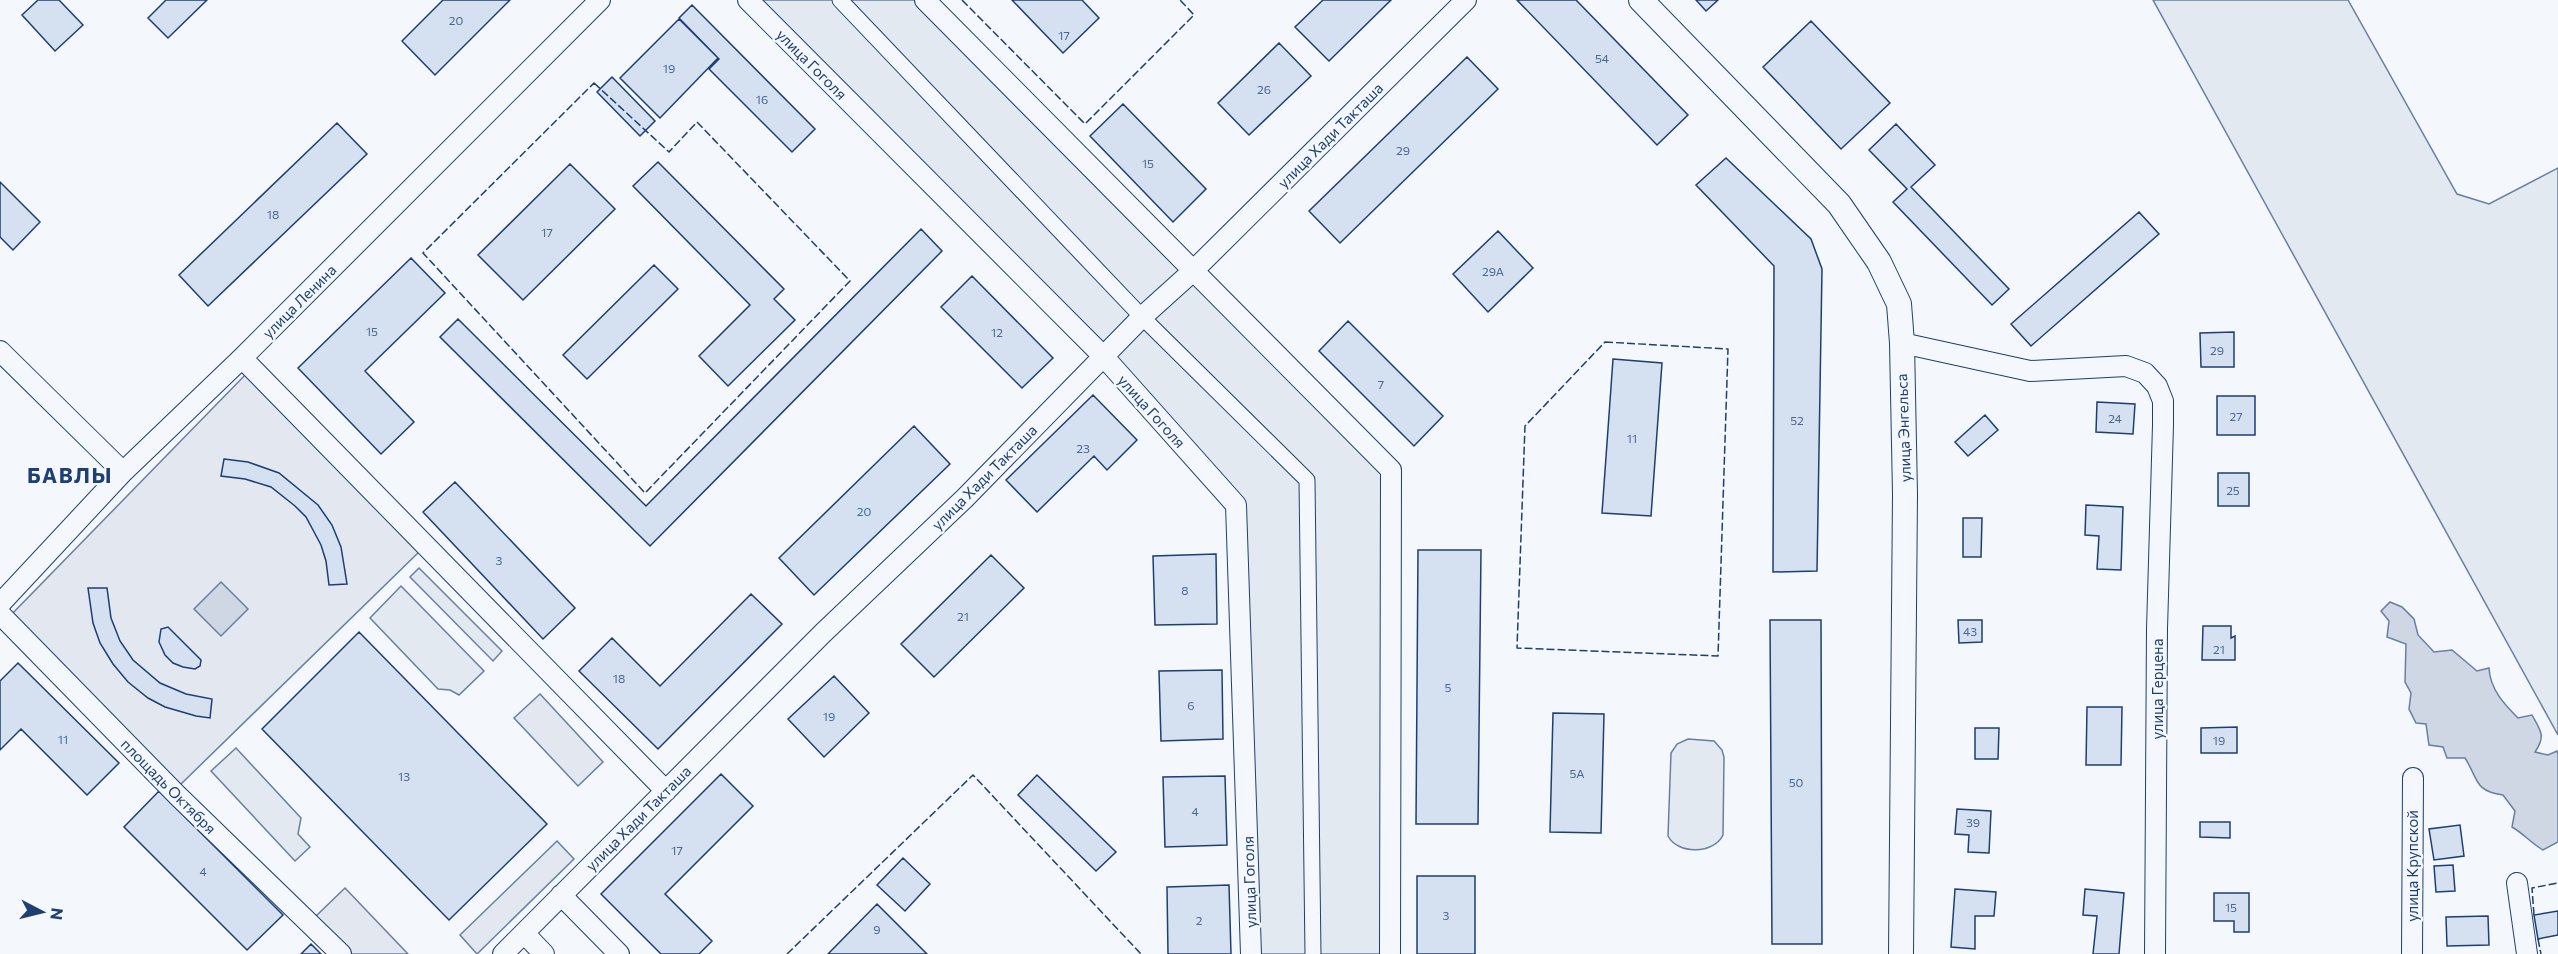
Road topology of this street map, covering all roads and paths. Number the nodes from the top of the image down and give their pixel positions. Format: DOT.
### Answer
graph roads {
  1 [pos="600,0"];
  2 [pos="748,0"];
  3 [pos="840,0"];
  4 [pos="925,0"];
  5 [pos="1466,0"];
  6 [pos="1641,0"];
  7 [pos="1193,271"];
  8 [pos="1142,317"];
  9 [pos="1902,343"];
  10 [pos="0,351"];
  11 [pos="1104,357"];
  12 [pos="242,358"];
  13 [pos="123,472"];
  14 [pos="0,604"];
  15 [pos="0,614"];
  16 [pos="2413,778"];
  17 [pos="666,791"];
  18 [pos="2517,883"];
  19 [pos="561,895"];
  20 [pos="524,933"];
  21 [pos="341,954"];
  22 [pos="503,954"];
  23 [pos="544,954"];
  24 [pos="619,954"];
  25 [pos="1251,954"];
  26 [pos="1314,954"];
  27 [pos="1390,954"];
  28 [pos="1901,954"];
  29 [pos="2155,954"];
  30 [pos="2412,954"];
  31 [pos="2527,954"];
  1 -- 12 [label="street, улица Ленина"];
  2 -- 11 [label="street, улица Гоголя"];
  3 -- 8 [label="street"];
  4 -- 7 [label="street"];
  5 -- 7 [label="street, улица Хади Такташа"];
  6 -- 9 [label="street, улица Энгельса"];
  7 -- 8 [label="street, улица Хади Такташа"];
  7 -- 27 [label="street"];
  8 -- 11 [label="street, улица Хади Такташа"];
  8 -- 26 [label="street"];
  9 -- 28 [label="street, улица Энгельса"];
  9 -- 29 [label="street, улица Герцена"];
  10 -- 13 [label="street"];
  11 -- 17 [label="street, улица Хади Такташа"];
  11 -- 25 [label="street, улица Гоголя"];
  12 -- 13 [label="street, улица Ленина"];
  12 -- 17 [label="street"];
  13 -- 14 [label="street, улица Ленина"];
  15 -- 21 [label="street, площадь Октября"];
  16 -- 30 [label="street, улица Крупской"];
  17 -- 19 [label="street, улица Хади Такташа"];
  18 -- 31 [label="street"];
  19 -- 20 [label="street, улица Хади Такташа"];
  19 -- 24 [label="street"];
  20 -- 22 [label="street, улица Хади Такташа"];
  20 -- 23 [label="street"];
}
